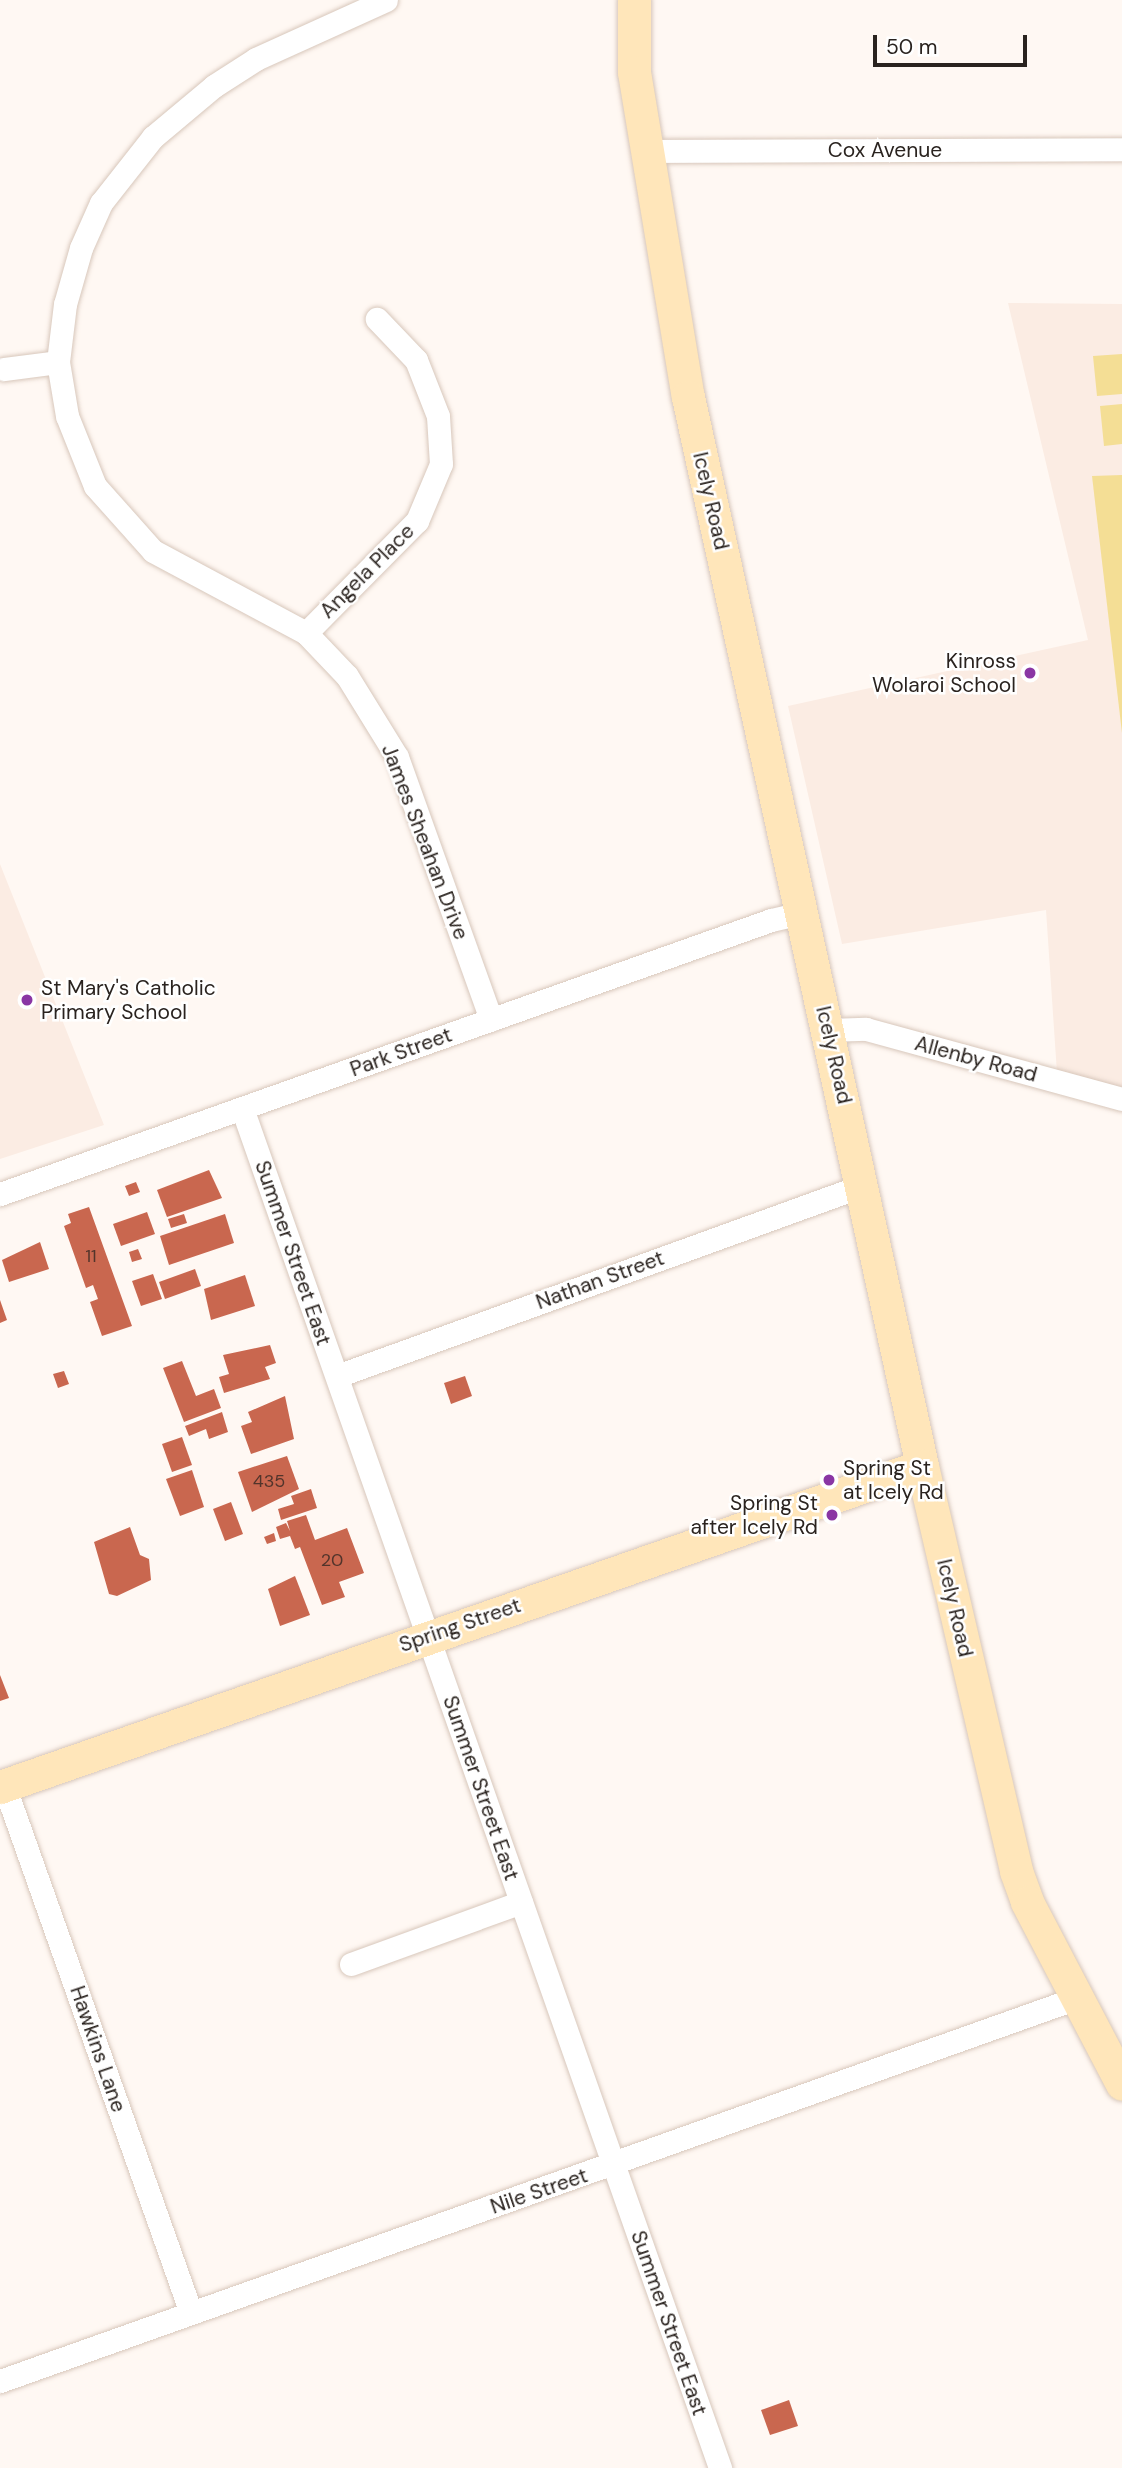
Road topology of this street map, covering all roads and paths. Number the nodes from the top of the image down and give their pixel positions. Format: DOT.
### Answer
graph roads {
  1 [pos="386,0"];
  2 [pos="634,0"];
  3 [pos="353,6"];
  4 [pos="1122,149"];
  5 [pos="649,151"];
  6 [pos="377,318"];
  7 [pos="58,362"];
  8 [pos="4,369"];
  9 [pos="306,633"];
  10 [pos="802,913"];
  11 [pos="491,1020"];
  12 [pos="828,1030"];
  13 [pos="1122,1099"];
  14 [pos="242,1108"];
  15 [pos="864,1185"];
  16 [pos="0,1194"];
  17 [pos="337,1376"];
  18 [pos="922,1466"];
  19 [pos="428,1636"];
  20 [pos="2,1786"];
  21 [pos="521,1902"];
  22 [pos="351,1964"];
  23 [pos="1077,1998"];
  24 [pos="1122,2084"];
  25 [pos="613,2164"];
  26 [pos="191,2313"];
  27 [pos="0,2381"];
  28 [pos="720,2468"];
  1 -- 3 [label="street, James Sheahan Drive"];
  2 -- 5 [label="street, Icely Road"];
  3 -- 7 [label="street, James Sheahan Drive"];
  4 -- 5 [label="street, Cox Avenue"];
  5 -- 10 [label="street, Icely Road"];
  6 -- 9 [label="street, Angela Place"];
  7 -- 8 [label="street"];
  7 -- 9 [label="street, James Sheahan Drive"];
  9 -- 11 [label="street, James Sheahan Drive"];
  10 -- 11 [label="street, Park Street"];
  10 -- 12 [label="street, Icely Road"];
  11 -- 14 [label="street, Park Street"];
  12 -- 13 [label="street, Allenby Road"];
  12 -- 15 [label="street, Icely Road"];
  14 -- 16 [label="street, Park Street"];
  14 -- 17 [label="street, Summer Street East"];
  15 -- 17 [label="street, Nathan Street"];
  15 -- 18 [label="street, Icely Road"];
  17 -- 19 [label="street, Summer Street East"];
  18 -- 19 [label="street, Spring Street"];
  18 -- 23 [label="street, Icely Road"];
  19 -- 20 [label="street, Spring Street"];
  19 -- 21 [label="street, Summer Street East"];
  20 -- 26 [label="street, Hawkins Lane"];
  21 -- 22 [label="street"];
  21 -- 25 [label="street, Summer Street East"];
  23 -- 24 [label="street, Icely Road"];
  23 -- 25 [label="street, Nile Street"];
  25 -- 26 [label="street, Nile Street"];
  25 -- 28 [label="street, Summer Street East"];
  26 -- 27 [label="street, Nile Street"];
}
